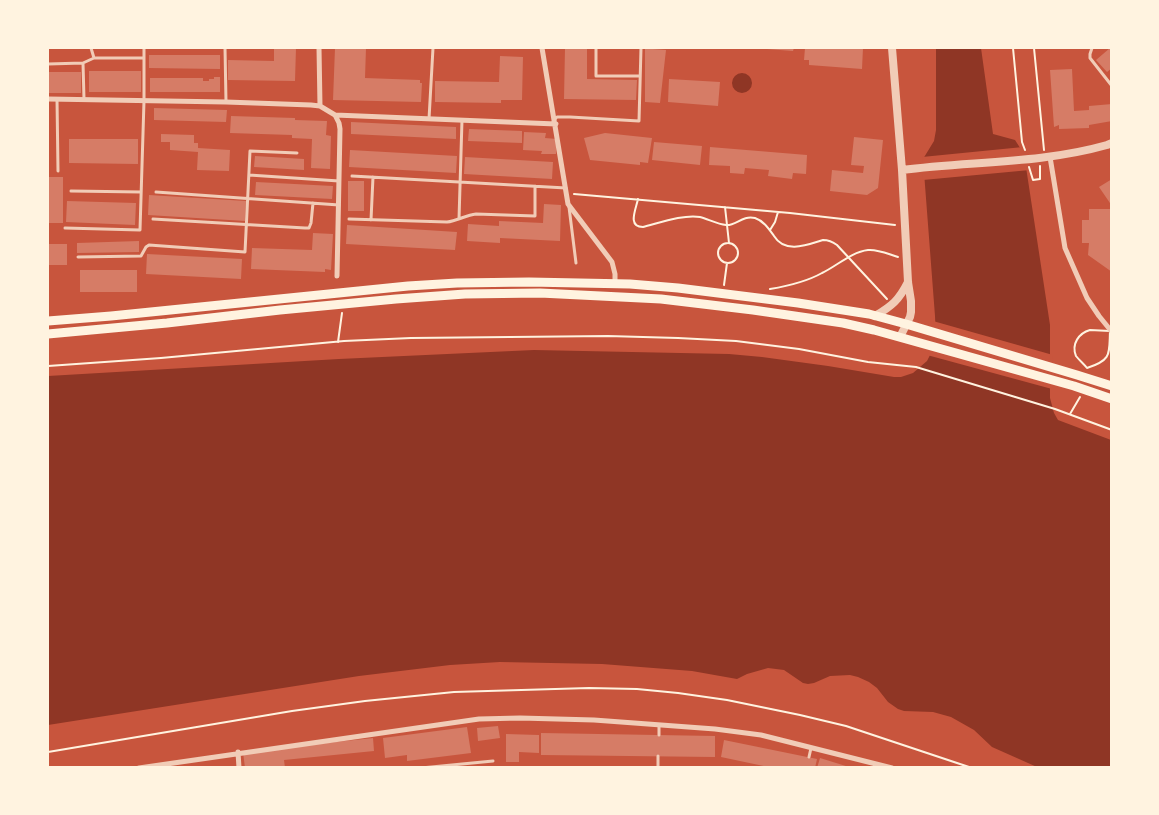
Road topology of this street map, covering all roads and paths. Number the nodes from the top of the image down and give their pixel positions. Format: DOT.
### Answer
graph roads {
  1 [pos="91,48"];
  2 [pos="144,48"];
  3 [pos="225,48"];
  4 [pos="320,48"];
  5 [pos="433,48"];
  6 [pos="542,48"];
  7 [pos="596,48"];
  8 [pos="641,48"];
  9 [pos="892,48"];
  10 [pos="1014,48"];
  11 [pos="1034,48"];
  12 [pos="1092,48"];
  13 [pos="94,58"];
  14 [pos="144,58"];
  15 [pos="83,63"];
  16 [pos="48,64"];
  17 [pos="640,76"];
  18 [pos="1112,86"];
  19 [pos="48,99"];
  20 [pos="57,99"];
  21 [pos="84,100"];
  22 [pos="144,101"];
  23 [pos="226,102"];
  24 [pos="320,106"];
  25 [pos="335,115"];
  26 [pos="429,119"];
  27 [pos="462,120"];
  28 [pos="555,121"];
  29 [pos="1112,143"];
  30 [pos="1025,152"];
  31 [pos="297,153"];
  32 [pos="1048,157"];
  33 [pos="1032,160"];
  34 [pos="1040,166"];
  35 [pos="906,170"];
  36 [pos="58,171"];
  37 [pos="249,175"];
  38 [pos="352,176"];
  39 [pos="373,177"];
  40 [pos="340,180"];
  41 [pos="460,182"];
  42 [pos="535,186"];
  43 [pos="566,190"];
  44 [pos="70,191"];
  45 [pos="141,192"];
  46 [pos="156,192"];
  47 [pos="248,198"];
  48 [pos="638,199"];
  49 [pos="313,203"];
  50 [pos="568,204"];
  51 [pos="339,205"];
  52 [pos="725,207"];
  53 [pos="778,212"];
  54 [pos="153,219"];
  55 [pos="349,219"];
  56 [pos="459,219"];
  57 [pos="371,220"];
  58 [pos="246,225"];
  59 [pos="727,225"];
  60 [pos="905,226"];
  61 [pos="65,228"];
  62 [pos="770,230"];
  63 [pos="729,243"];
  64 [pos="78,257"];
  65 [pos="849,257"];
  66 [pos="899,257"];
  67 [pos="576,263"];
  68 [pos="726,263"];
  69 [pos="337,276"];
  70 [pos="908,282"];
  71 [pos="615,284"];
  72 [pos="724,285"];
  73 [pos="768,290"];
  74 [pos="889,300"];
  75 [pos="342,313"];
  76 [pos="875,316"];
  77 [pos="48,321"];
  78 [pos="909,325"];
  79 [pos="1111,331"];
  80 [pos="48,334"];
  81 [pos="904,338"];
  82 [pos="338,342"];
  83 [pos="48,366"];
  84 [pos="1112,386"];
  85 [pos="1082,394"];
  86 [pos="1112,400"];
  87 [pos="1070,414"];
  88 [pos="1112,430"];
  89 [pos="659,725"];
  90 [pos="659,735"];
  91 [pos="811,747"];
  92 [pos="238,752"];
  93 [pos="658,756"];
  94 [pos="809,757"];
  95 [pos="493,761"];
  96 [pos="139,768"];
  97 [pos="239,768"];
  98 [pos="421,768"];
  99 [pos="658,768"];
  100 [pos="892,768"];
  1 -- 13 [label="lane"];
  2 -- 14 [label="lane"];
  3 -- 23 [label="lane"];
  4 -- 24 [label="street"];
  5 -- 26 [label="lane"];
  6 -- 28 [label="street"];
  7 -- 17 [label="lane"];
  8 -- 17 [label="lane"];
  9 -- 35 [label="street"];
  10 -- 30 [label="path"];
  11 -- 32 [label="path"];
  12 -- 18 [label="lane"];
  13 -- 14 [label="lane"];
  13 -- 15 [label="lane"];
  14 -- 22 [label="lane"];
  15 -- 16 [label="lane"];
  15 -- 21 [label="lane"];
  17 -- 28 [label="lane"];
  19 -- 20 [label="street"];
  20 -- 21 [label="street"];
  20 -- 36 [label="lane"];
  21 -- 22 [label="street"];
  22 -- 23 [label="street"];
  22 -- 45 [label="lane"];
  23 -- 24 [label="street"];
  24 -- 25 [label="street"];
  25 -- 26 [label="street"];
  25 -- 40 [label="street"];
  26 -- 27 [label="street"];
  27 -- 28 [label="street"];
  27 -- 41 [label="lane"];
  28 -- 43 [label="street"];
  29 -- 32 [label="street"];
  31 -- 37 [label="lane"];
  32 -- 33 [label="street"];
  32 -- 79 [label="street"];
  33 -- 34 [label="path"];
  33 -- 35 [label="street"];
  35 -- 60 [label="street"];
  37 -- 40 [label="lane"];
  37 -- 47 [label="lane"];
  38 -- 39 [label="lane"];
  39 -- 41 [label="lane"];
  39 -- 57 [label="lane"];
  40 -- 51 [label="street"];
  41 -- 42 [label="lane"];
  41 -- 56 [label="lane"];
  42 -- 43 [label="lane"];
  42 -- 56 [label="lane"];
  43 -- 48 [label="path"];
  43 -- 50 [label="street"];
  44 -- 45 [label="lane"];
  45 -- 61 [label="lane"];
  46 -- 47 [label="lane"];
  47 -- 49 [label="lane"];
  47 -- 58 [label="lane"];
  48 -- 52 [label="path"];
  48 -- 59 [label="path"];
  49 -- 51 [label="lane"];
  49 -- 58 [label="lane"];
  50 -- 67 [label="lane"];
  50 -- 71 [label="street"];
  51 -- 69 [label="street"];
  52 -- 53 [label="path"];
  52 -- 59 [label="path"];
  53 -- 60 [label="path"];
  53 -- 62 [label="path"];
  54 -- 58 [label="lane"];
  55 -- 57 [label="lane"];
  56 -- 57 [label="lane"];
  58 -- 64 [label="lane"];
  59 -- 62 [label="path"];
  59 -- 63 [label="path"];
  60 -- 70 [label="street"];
  62 -- 65 [label="path"];
  63 -- 68 [label="path"];
  63 -- 68 [label="path"];
  65 -- 66 [label="path"];
  65 -- 73 [label="path"];
  65 -- 74 [label="path"];
  68 -- 72 [label="path"];
  70 -- 76 [label="street"];
  70 -- 78 [label="street"];
  71 -- 76 [label="main road"];
  71 -- 77 [label="main road"];
  75 -- 82 [label="path"];
  76 -- 78 [label="main road"];
  78 -- 81 [label="street"];
  78 -- 84 [label="main road"];
  79 -- 79 [label="path"];
  80 -- 81 [label="main road"];
  81 -- 86 [label="main road"];
  82 -- 83 [label="path"];
  82 -- 87 [label="path"];
  85 -- 87 [label="path"];
  87 -- 88 [label="path"];
  89 -- 90 [label="lane"];
  89 -- 91 [label="street"];
  89 -- 92 [label="street"];
  91 -- 94 [label="lane"];
  91 -- 100 [label="street"];
  92 -- 96 [label="street"];
  92 -- 97 [label="street"];
  93 -- 99 [label="lane"];
  95 -- 98 [label="lane"];
}
